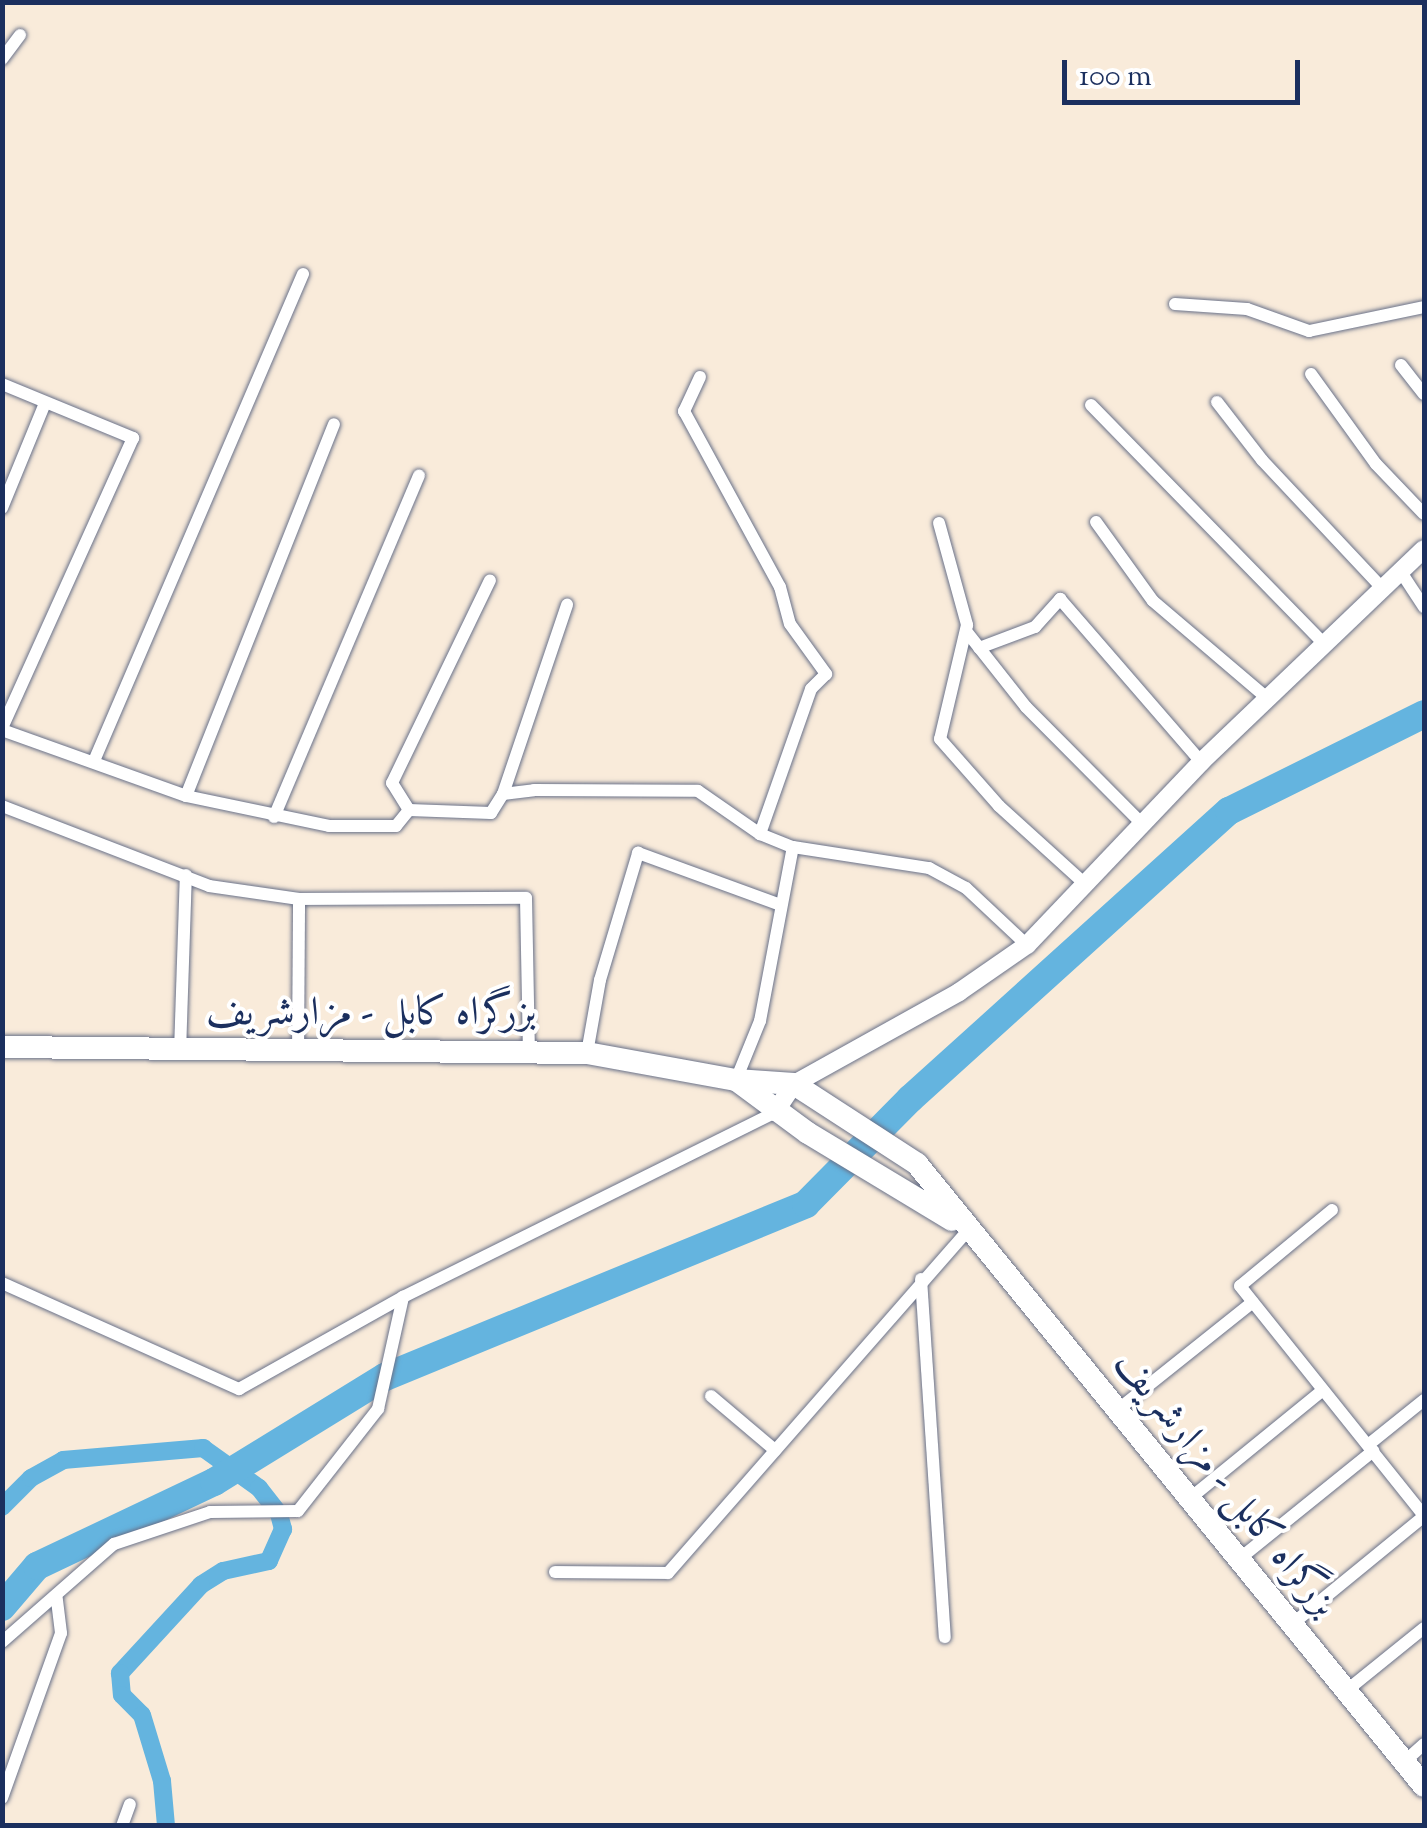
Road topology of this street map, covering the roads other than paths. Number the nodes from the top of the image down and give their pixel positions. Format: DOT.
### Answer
graph roads {
  1 [pos="20,36"];
  2 [pos="2,60"];
  3 [pos="303,274"];
  4 [pos="1175,304"];
  5 [pos="1424,307"];
  6 [pos="1401,365"];
  7 [pos="1311,374"];
  8 [pos="700,378"];
  9 [pos="2,384"];
  10 [pos="1424,394"];
  11 [pos="1217,402"];
  12 [pos="45,404"];
  13 [pos="1091,405"];
  14 [pos="334,424"];
  15 [pos="419,476"];
  16 [pos="2,508"];
  17 [pos="1424,514"];
  18 [pos="939,522"];
  19 [pos="1096,522"];
  20 [pos="1424,549"];
  21 [pos="1401,572"];
  22 [pos="490,580"];
  23 [pos="1383,588"];
  24 [pos="567,604"];
  25 [pos="1424,608"];
  26 [pos="966,631"];
  27 [pos="1325,645"];
  28 [pos="980,648"];
  29 [pos="1268,699"];
  30 [pos="2,729"];
  31 [pos="94,760"];
  32 [pos="1201,762"];
  33 [pos="503,794"];
  34 [pos="186,796"];
  35 [pos="2,806"];
  36 [pos="409,810"];
  37 [pos="274,817"];
  38 [pos="1142,824"];
  39 [pos="760,834"];
  40 [pos="793,847"];
  41 [pos="186,875"];
  42 [pos="1086,884"];
  43 [pos="299,899"];
  44 [pos="781,905"];
  45 [pos="1027,945"];
  46 [pos="2,1047"];
  47 [pos="180,1052"];
  48 [pos="298,1053"];
  49 [pos="528,1053"];
  50 [pos="587,1053"];
  51 [pos="736,1080"];
  52 [pos="804,1089"];
  53 [pos="776,1112"];
  54 [pos="1332,1210"];
  55 [pos="968,1230"];
  56 [pos="921,1280"];
  57 [pos="2,1283"];
  58 [pos="403,1297"];
  59 [pos="1252,1302"];
  60 [pos="1323,1390"];
  61 [pos="711,1396"];
  62 [pos="1424,1400"];
  63 [pos="1115,1412"];
  64 [pos="1370,1449"];
  65 [pos="775,1450"];
  66 [pos="1188,1500"];
  67 [pos="1424,1516"];
  68 [pos="1238,1560"];
  69 [pos="555,1572"];
  70 [pos="57,1598"];
  71 [pos="1291,1625"];
  72 [pos="1424,1628"];
  73 [pos="946,1637"];
  74 [pos="2,1642"];
  75 [pos="1346,1692"];
  76 [pos="1424,1744"];
  77 [pos="1404,1762"];
  78 [pos="1424,1786"];
  79 [pos="2,1798"];
  80 [pos="130,1804"];
  81 [pos="122,1826"];
  1 -- 2 [label="street"];
  3 -- 31 [label="street"];
  4 -- 5 [label="street"];
  6 -- 10 [label="street"];
  7 -- 17 [label="street"];
  8 -- 39 [label="street"];
  9 -- 12 [label="street"];
  11 -- 23 [label="street"];
  12 -- 16 [label="street"];
  12 -- 30 [label="street"];
  13 -- 27 [label="street"];
  14 -- 34 [label="street"];
  15 -- 37 [label="street"];
  18 -- 26 [label="street"];
  19 -- 29 [label="street"];
  20 -- 21 [label="street"];
  21 -- 23 [label="street"];
  21 -- 25 [label="street"];
  22 -- 36 [label="street"];
  23 -- 27 [label="street"];
  24 -- 33 [label="street"];
  26 -- 28 [label="street"];
  26 -- 42 [label="street"];
  27 -- 29 [label="street"];
  28 -- 32 [label="street"];
  28 -- 38 [label="street"];
  29 -- 32 [label="street"];
  30 -- 31 [label="street"];
  31 -- 34 [label="street"];
  32 -- 38 [label="street"];
  33 -- 36 [label="street"];
  33 -- 39 [label="street"];
  34 -- 37 [label="street"];
  35 -- 41 [label="street"];
  36 -- 37 [label="street"];
  38 -- 42 [label="street"];
  39 -- 40 [label="street"];
  40 -- 44 [label="street"];
  40 -- 45 [label="street"];
  41 -- 43 [label="street"];
  41 -- 47 [label="street"];
  42 -- 45 [label="street"];
  43 -- 48 [label="street"];
  43 -- 49 [label="street"];
  44 -- 50 [label="street"];
  44 -- 51 [label="street"];
  45 -- 52 [label="street"];
  46 -- 47 [label="highway, بزرگراه کابل - مزارشریف"];
  47 -- 48 [label="highway, بزرگراه کابل - مزارشریف"];
  48 -- 49 [label="highway, بزرگراه کابل - مزارشریف"];
  49 -- 50 [label="highway, بزرگراه کابل - مزارشریف"];
  50 -- 51 [label="highway, بزرگراه کابل - مزارشریف"];
  51 -- 52 [label="highway, بزرگراه کابل - مزارشریف"];
  51 -- 53 [label="highway, بزرگراه کابل - مزارشریف"];
  52 -- 53 [label="street"];
  52 -- 55 [label="highway, بزرگراه کابل - مزارشریف"];
  53 -- 55 [label="highway, بزرگراه کابل - مزارشریف"];
  53 -- 58 [label="street"];
  54 -- 59 [label="street"];
  55 -- 56 [label="street"];
  55 -- 63 [label="highway, بزرگراه کابل - مزارشریف"];
  56 -- 65 [label="street"];
  56 -- 73 [label="street"];
  57 -- 58 [label="street"];
  58 -- 70 [label="street"];
  59 -- 60 [label="street"];
  59 -- 63 [label="street"];
  60 -- 64 [label="street"];
  60 -- 66 [label="street"];
  61 -- 65 [label="street"];
  62 -- 64 [label="street"];
  63 -- 66 [label="highway, بزرگراه کابل - مزارشریف"];
  64 -- 67 [label="street"];
  64 -- 68 [label="street"];
  65 -- 69 [label="street"];
  66 -- 68 [label="highway, بزرگراه کابل - مزارشریف"];
  67 -- 71 [label="street"];
  68 -- 71 [label="highway, بزرگراه کابل - مزارشریف"];
  70 -- 74 [label="street"];
  70 -- 79 [label="street"];
  71 -- 75 [label="highway, بزرگراه کابل - مزارشریف"];
  72 -- 75 [label="street"];
  75 -- 77 [label="highway, بزرگراه کابل - مزارشریف"];
  76 -- 77 [label="street"];
  77 -- 78 [label="highway, بزرگراه کابل - مزارشریف"];
  80 -- 81 [label="street"];
}
